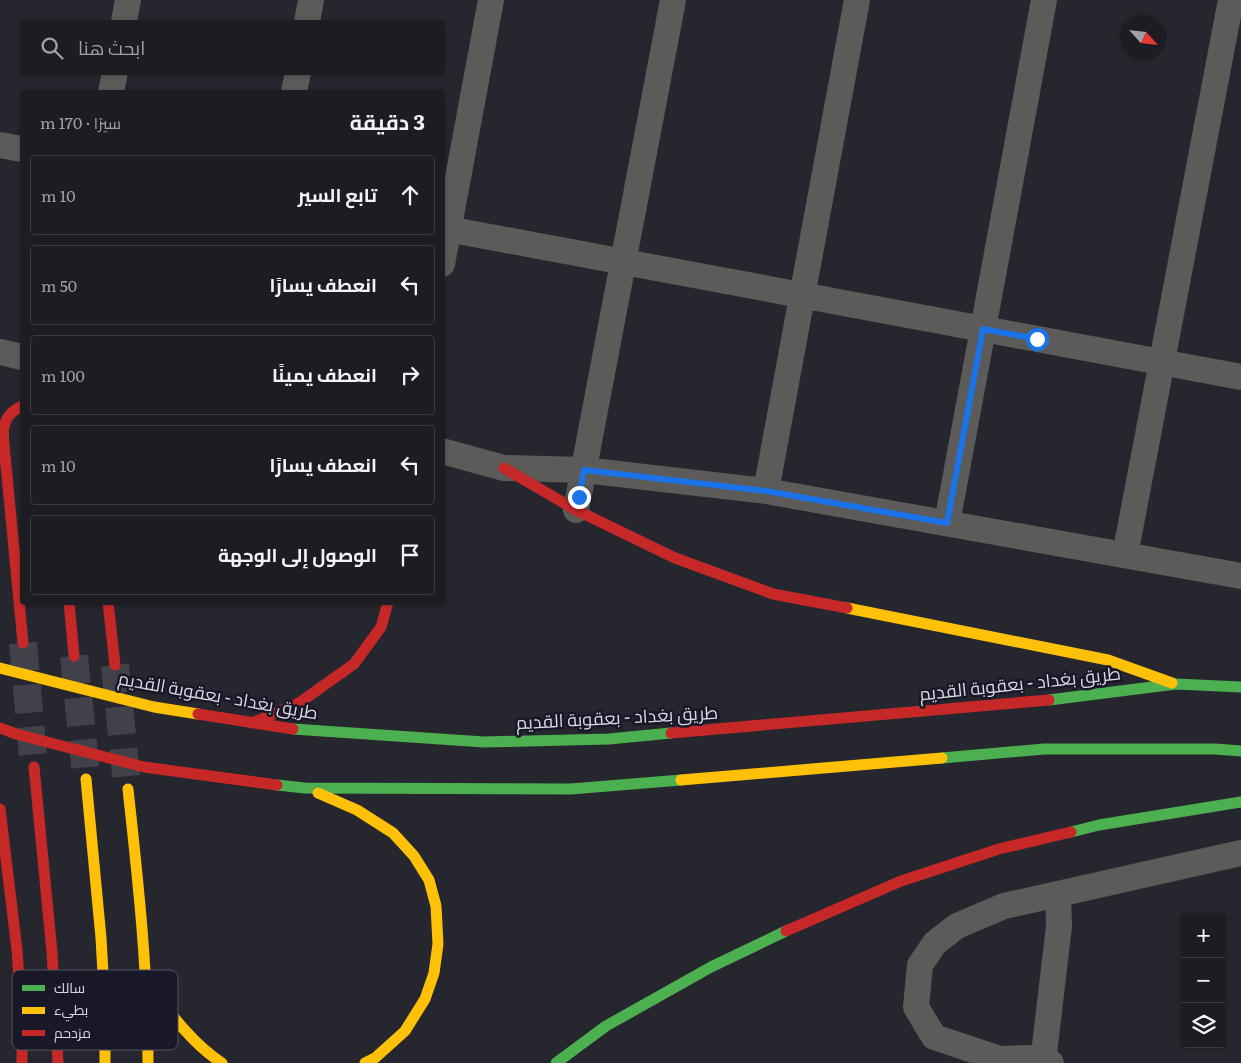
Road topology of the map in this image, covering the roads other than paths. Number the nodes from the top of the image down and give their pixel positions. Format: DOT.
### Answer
graph roads {
  1 [pos="128,0"];
  2 [pos="311,0"];
  3 [pos="491,0"];
  4 [pos="673,0"];
  5 [pos="857,0"];
  6 [pos="1044,0"];
  7 [pos="1231,0"];
  8 [pos="124,20"];
  9 [pos="307,20"];
  10 [pos="114,75"];
  11 [pos="297,75"];
  12 [pos="111,90"];
  13 [pos="294,90"];
  14 [pos="0,145"];
  15 [pos="20,149"];
  16 [pos="446,228"];
  17 [pos="623,262"];
  18 [pos="802,295"];
  19 [pos="983,329"];
  20 [pos="0,352"];
  21 [pos="20,357"];
  22 [pos="1161,362"];
  23 [pos="1241,377"];
  24 [pos="20,407"];
  25 [pos="1,432"];
  26 [pos="445,451"];
  27 [pos="504,468"];
  28 [pos="584,470"];
  29 [pos="766,491"];
  30 [pos="576,510"];
  31 [pos="947,523"];
  32 [pos="1124,555"];
  33 [pos="1241,576"];
  34 [pos="69,605"];
  35 [pos="108,605"];
  36 [pos="387,605"];
  37 [pos="22,643"];
  38 [pos="74,656"];
  39 [pos="115,665"];
  40 [pos="0,668"];
  41 [pos="1176,684"];
  42 [pos="1241,687"];
  43 [pos="252,723"];
  44 [pos="0,728"];
  45 [pos="1241,751"];
  46 [pos="34,767"];
  47 [pos="86,779"];
  48 [pos="305,788"];
  49 [pos="128,789"];
  50 [pos="1241,802"];
  51 [pos="0,809"];
  52 [pos="2,850"];
  53 [pos="1241,853"];
  54 [pos="1058,894"];
  55 [pos="19,970"];
  56 [pos="53,970"];
  57 [pos="103,970"];
  58 [pos="146,970"];
  59 [pos="178,1021"];
  60 [pos="22,1050"];
  61 [pos="58,1050"];
  62 [pos="105,1050"];
  63 [pos="148,1050"];
  64 [pos="999,1061"];
  65 [pos="1047,1062"];
  66 [pos="22,1063"];
  67 [pos="58,1063"];
  68 [pos="105,1063"];
  69 [pos="148,1063"];
  70 [pos="222,1063"];
  71 [pos="365,1063"];
  72 [pos="556,1063"];
  1 -- 8 [label="street"];
  2 -- 9 [label="street"];
  3 -- 16 [label="street"];
  4 -- 17 [label="street"];
  5 -- 18 [label="street"];
  6 -- 19 [label="street"];
  7 -- 22 [label="street"];
  10 -- 12 [label="street"];
  11 -- 13 [label="street"];
  14 -- 15 [label="street"];
  16 -- 17 [label="street"];
  17 -- 18 [label="street"];
  17 -- 28 [label="street"];
  18 -- 19 [label="street"];
  18 -- 29 [label="street"];
  19 -- 22 [label="street"];
  19 -- 31 [label="street"];
  20 -- 21 [label="street"];
  22 -- 23 [label="street"];
  22 -- 32 [label="street"];
  24 -- 25 [label="main road"];
  25 -- 37 [label="main road"];
  26 -- 27 [label="street"];
  27 -- 28 [label="street"];
  27 -- 30 [label="main road"];
  28 -- 29 [label="street"];
  28 -- 30 [label="street"];
  29 -- 31 [label="street"];
  30 -- 41 [label="main road"];
  31 -- 32 [label="street"];
  32 -- 33 [label="street"];
  34 -- 38 [label="main road"];
  35 -- 39 [label="main road"];
  36 -- 43 [label="main road"];
  40 -- 43 [label="main road, طريق بغداد - بعقوبة القديم, bridge"];
  41 -- 42 [label="main road, طريق بغداد - بعقوبة القديم"];
  41 -- 43 [label="main road, طريق بغداد - بعقوبة القديم, bridge"];
  44 -- 48 [label="main road, bridge"];
  45 -- 48 [label="main road"];
  46 -- 56 [label="main road"];
  47 -- 57 [label="main road"];
  48 -- 71 [label="main road"];
  49 -- 58 [label="main road"];
  50 -- 72 [label="main road"];
  51 -- 52 [label="main road"];
  52 -- 55 [label="main road"];
  53 -- 54 [label="street"];
  54 -- 64 [label="street"];
  54 -- 65 [label="street"];
  59 -- 70 [label="main road"];
  60 -- 66 [label="main road"];
  61 -- 67 [label="main road"];
  62 -- 68 [label="main road"];
  63 -- 69 [label="main road"];
  64 -- 65 [label="street"];
}
